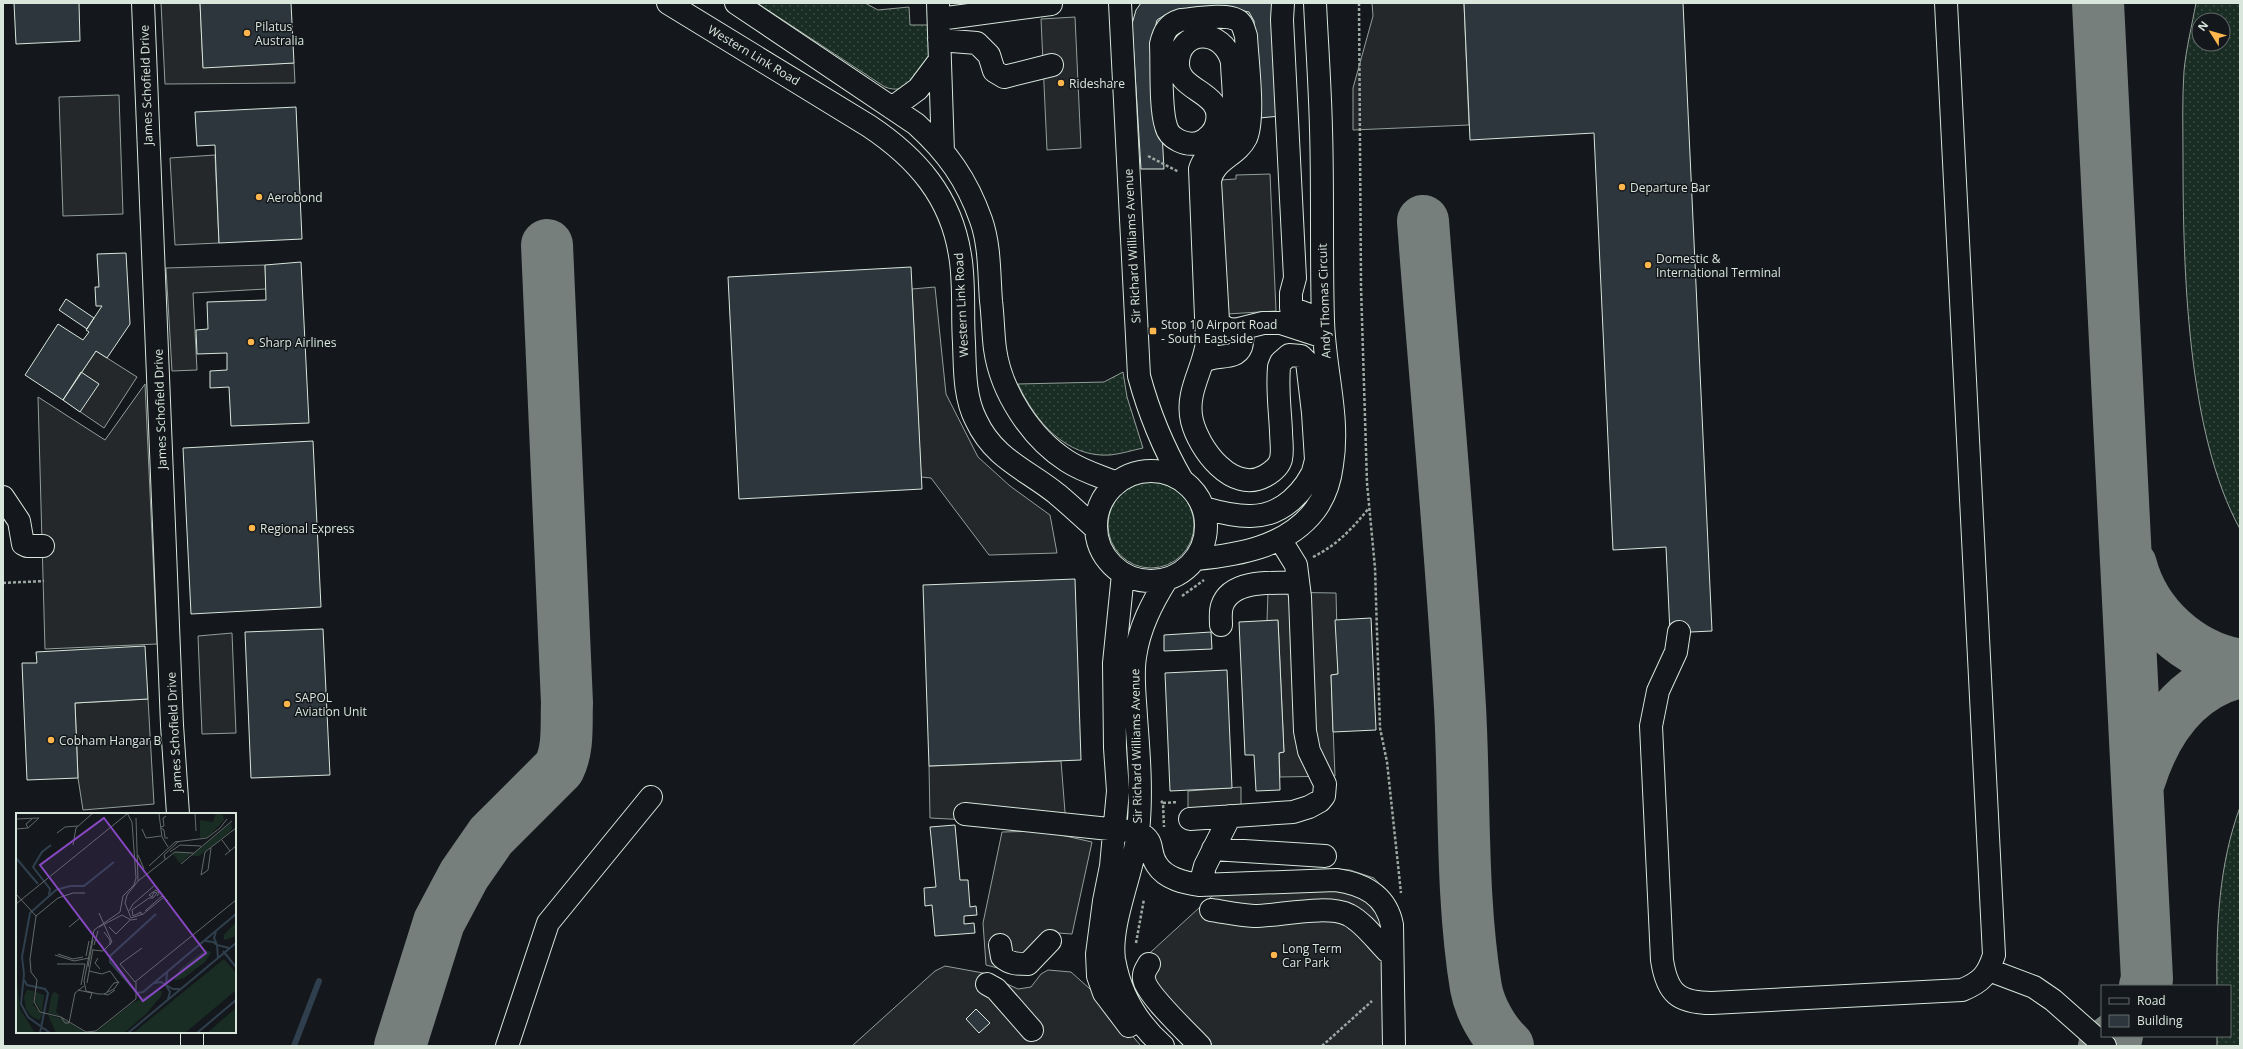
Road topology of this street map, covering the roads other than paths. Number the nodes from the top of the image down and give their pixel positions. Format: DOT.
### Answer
graph roads {
  1 [pos="143,3"];
  2 [pos="668,3"];
  3 [pos="736,3"];
  4 [pos="1120,3"];
  5 [pos="1284,3"];
  6 [pos="1315,3"];
  7 [pos="1946,3"];
  8 [pos="1051,4"];
  9 [pos="938,11"];
  10 [pos="939,51"];
  11 [pos="1052,66"];
  12 [pos="892,108"];
  13 [pos="943,152"];
  14 [pos="1244,328"];
  15 [pos="1324,337"];
  16 [pos="1202,363"];
  17 [pos="1312,475"];
  18 [pos="1182,480"];
  19 [pos="1117,483"];
  20 [pos="3,497"];
  21 [pos="1204,508"];
  22 [pos="1095,528"];
  23 [pos="1280,539"];
  24 [pos="43,546"];
  25 [pos="1196,559"];
  26 [pos="1123,574"];
  27 [pos="1167,579"];
  28 [pos="1298,582"];
  29 [pos="1221,625"];
  30 [pos="1679,632"];
  31 [pos="651,797"];
  32 [pos="178,813"];
  33 [pos="965,814"];
  34 [pos="1230,816"];
  35 [pos="1190,819"];
  36 [pos="1114,830"];
  37 [pos="1138,832"];
  38 [pos="1214,849"];
  39 [pos="1325,856"];
  40 [pos="1200,885"];
  41 [pos="1211,910"];
  42 [pos="1050,941"];
  43 [pos="1000,945"];
  44 [pos="1387,951"];
  45 [pos="1149,964"];
  46 [pos="1989,970"];
  47 [pos="987,984"];
  48 [pos="1032,1030"];
  49 [pos="192,1033"];
  50 [pos="192,1046"];
  51 [pos="507,1046"];
  52 [pos="1146,1046"];
  53 [pos="1164,1046"];
  54 [pos="1200,1046"];
  55 [pos="1394,1046"];
  56 [pos="2104,1046"];
  1 -- 32 [label="street, James Schofield Drive"];
  2 -- 22 [label="street, Western Link Road"];
  3 -- 12 [label="street"];
  4 -- 18 [label="street, Sir Richard Williams Avenue"];
  5 -- 15 [label="street"];
  6 -- 15 [label="street, Andy Thomas Circuit"];
  7 -- 46 [label="street"];
  8 -- 9 [label="street"];
  9 -- 10 [label="street"];
  10 -- 11 [label="street"];
  10 -- 12 [label="street"];
  10 -- 13 [label="street"];
  12 -- 13 [label="street"];
  13 -- 19 [label="street"];
  14 -- 15 [label="street"];
  14 -- 16 [label="street"];
  14 -- 16 [label="street"];
  15 -- 17 [label="street"];
  15 -- 23 [label="street, Andy Thomas Circuit"];
  16 -- 17 [label="street"];
  17 -- 21 [label="street"];
  18 -- 19 [label="street"];
  18 -- 21 [label="street"];
  19 -- 22 [label="street"];
  20 -- 24 [label="street"];
  21 -- 25 [label="street"];
  22 -- 26 [label="street"];
  23 -- 25 [label="street, Andy Thomas Circuit"];
  23 -- 28 [label="street"];
  25 -- 27 [label="street"];
  26 -- 27 [label="street"];
  26 -- 36 [label="street, Sir Richard Williams Avenue"];
  27 -- 37 [label="street, Sir Richard Williams Avenue"];
  28 -- 29 [label="street"];
  28 -- 34 [label="street"];
  30 -- 46 [label="street"];
  31 -- 51 [label="street"];
  33 -- 36 [label="street"];
  34 -- 35 [label="street"];
  34 -- 38 [label="street"];
  36 -- 37 [label="street"];
  36 -- 52 [label="street, Sir Richard Williams Avenue"];
  37 -- 40 [label="street"];
  37 -- 53 [label="street, Sir Richard Williams Avenue"];
  38 -- 39 [label="street"];
  38 -- 40 [label="street"];
  40 -- 55 [label="street"];
  41 -- 44 [label="street"];
  42 -- 43 [label="street"];
  45 -- 54 [label="street"];
  46 -- 56 [label="street"];
  47 -- 48 [label="street"];
  49 -- 50 [label="street"];
}
